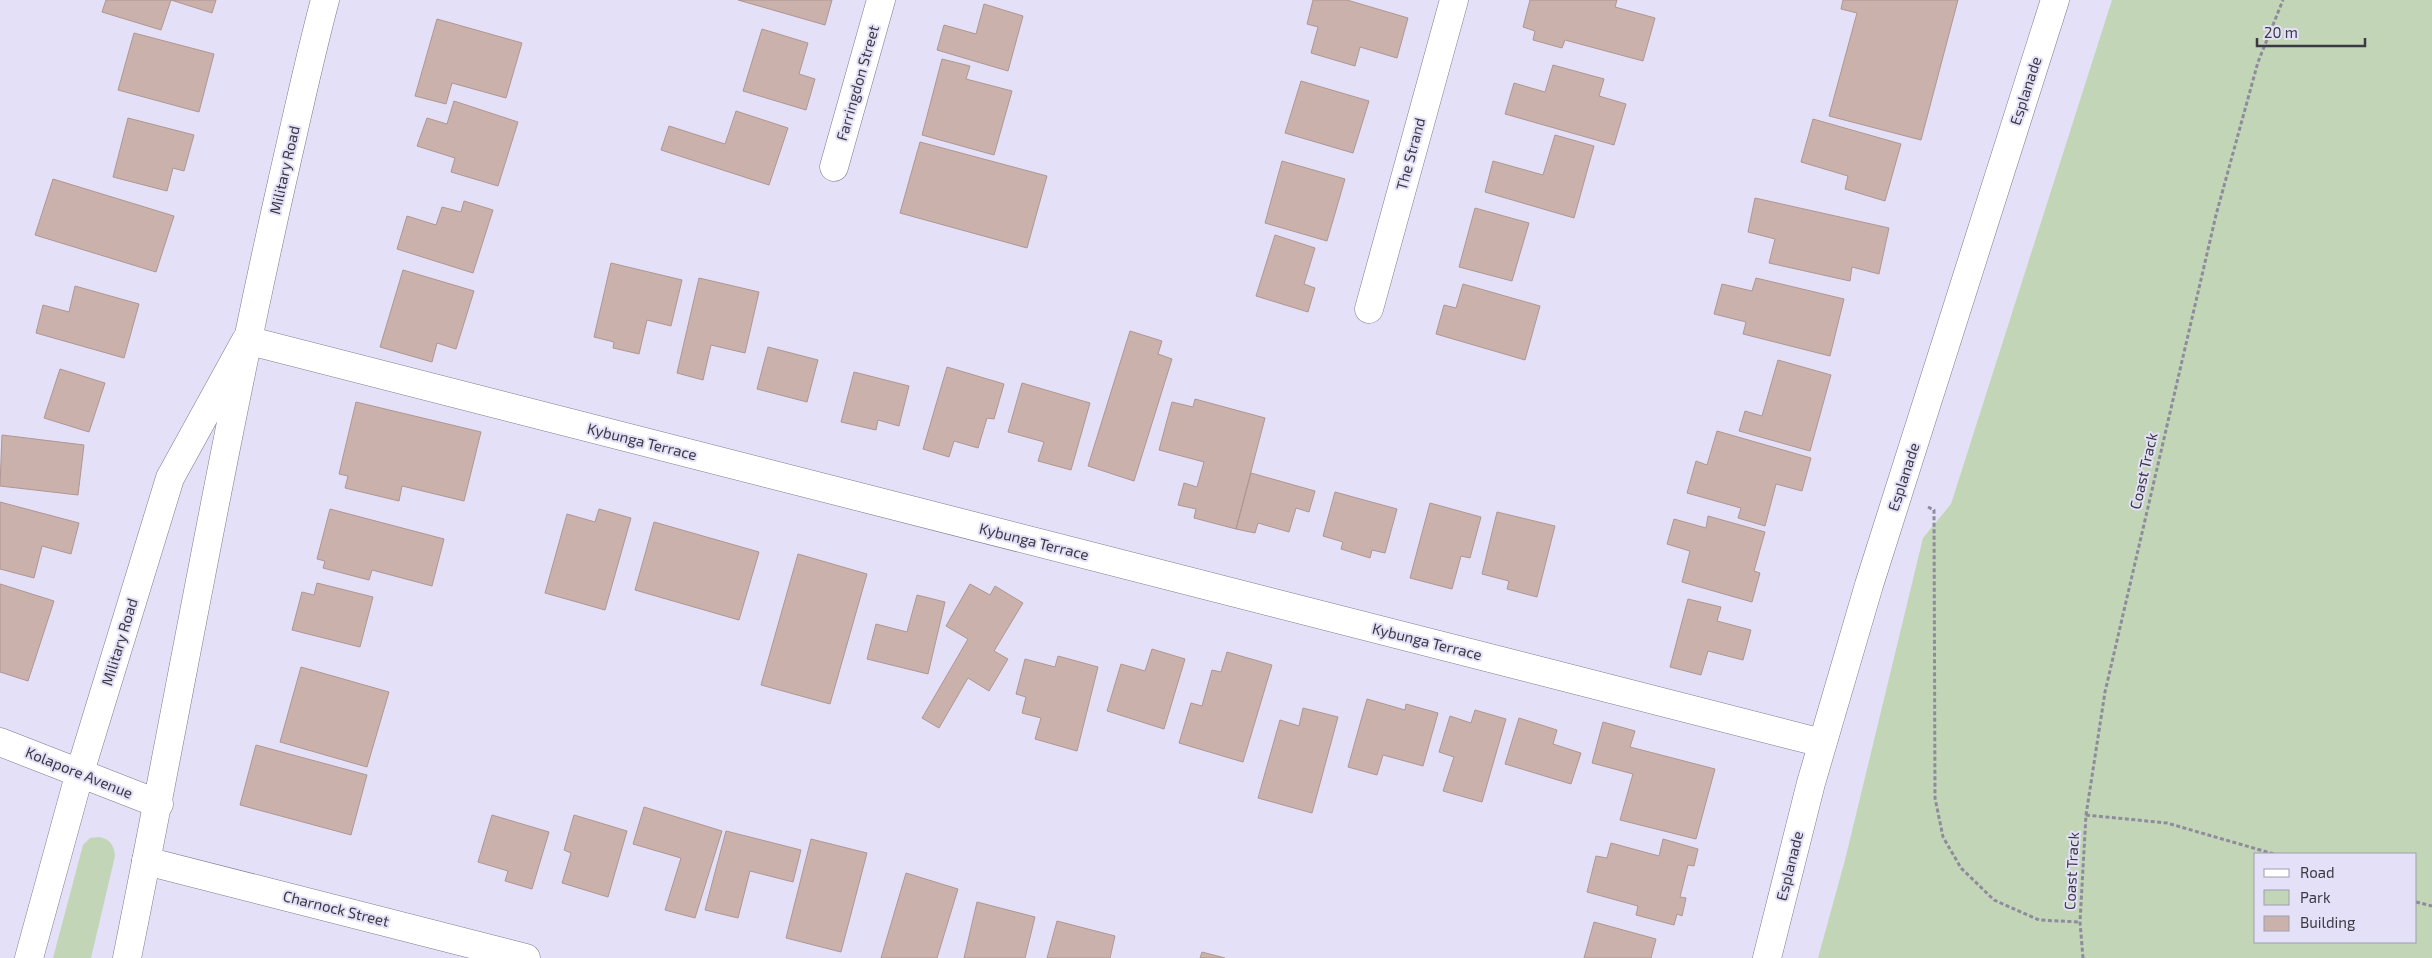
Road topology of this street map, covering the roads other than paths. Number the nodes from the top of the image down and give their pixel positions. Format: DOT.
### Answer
graph roads {
  1 [pos="324,0"];
  2 [pos="881,0"];
  3 [pos="1454,0"];
  4 [pos="2055,0"];
  5 [pos="834,167"];
  6 [pos="1369,309"];
  7 [pos="246,340"];
  8 [pos="0,742"];
  9 [pos="1822,743"];
  10 [pos="80,772"];
  11 [pos="158,804"];
  12 [pos="146,861"];
  13 [pos="29,958"];
  14 [pos="127,958"];
  15 [pos="526,958"];
  16 [pos="1768,958"];
  1 -- 7 [label="street, Military Road"];
  2 -- 5 [label="street, Farringdon Street"];
  3 -- 6 [label="street, The Strand"];
  4 -- 9 [label="street, Esplanade"];
  7 -- 9 [label="street, Kybunga Terrace"];
  7 -- 10 [label="street, Military Road"];
  7 -- 11 [label="street, Military Road"];
  8 -- 10 [label="street, Kolapore Avenue"];
  9 -- 16 [label="street, Esplanade"];
  10 -- 11 [label="street, Kolapore Avenue"];
  10 -- 13 [label="street, Military Road"];
  11 -- 12 [label="street, Military Road"];
  12 -- 14 [label="street, Military Road"];
  12 -- 15 [label="street, Charnock Street"];
}
